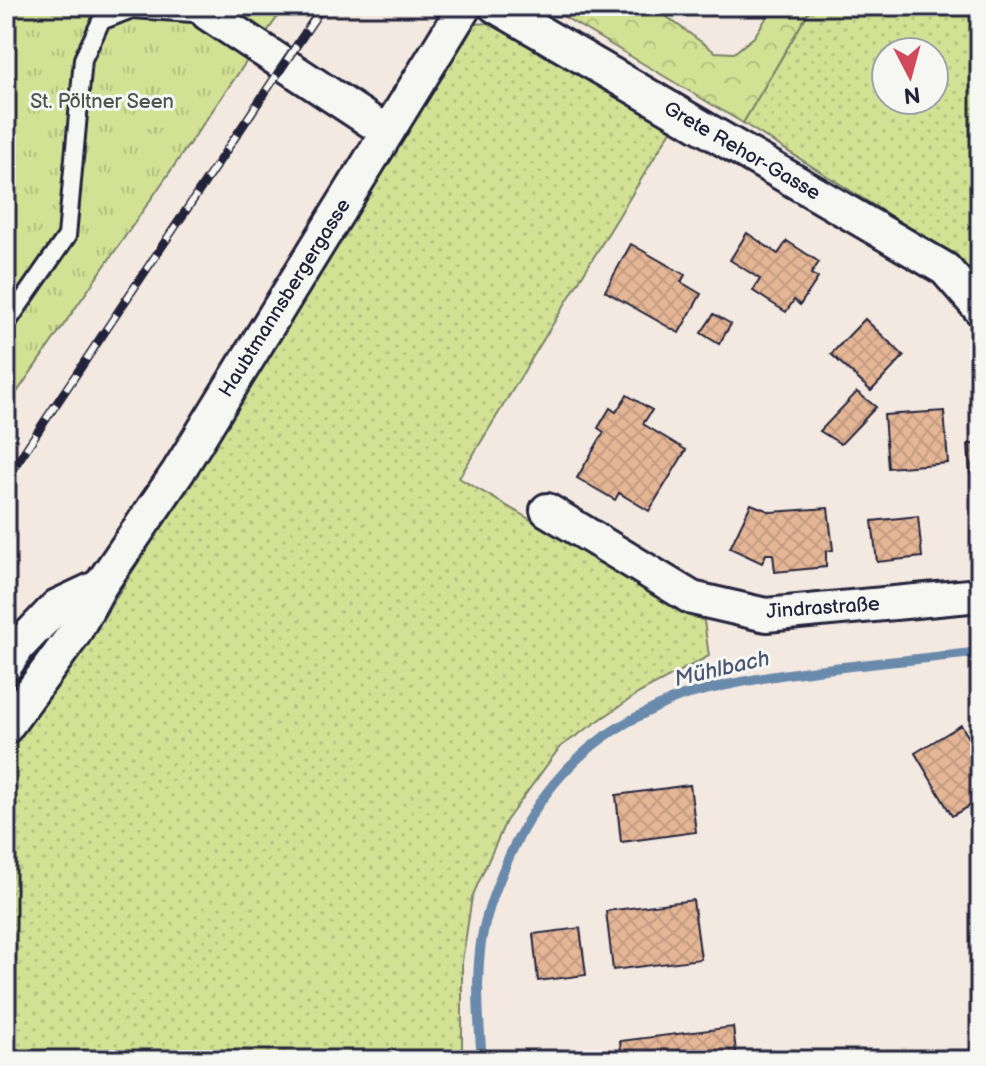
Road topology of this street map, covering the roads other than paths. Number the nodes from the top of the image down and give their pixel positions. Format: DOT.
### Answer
graph roads {
  1 [pos="465,6"];
  2 [pos="495,6"];
  3 [pos="216,10"];
  4 [pos="387,132"];
  5 [pos="980,309"];
  6 [pos="6,324"];
  7 [pos="547,510"];
  8 [pos="100,586"];
  9 [pos="980,595"];
  10 [pos="6,665"];
  11 [pos="6,727"];
  1 -- 4 [label="street, Haubtmannsbergergasse"];
  2 -- 5 [label="street, Grete Rehor-Gasse"];
  3 -- 4 [label="street"];
  3 -- 6 [label="lane"];
  4 -- 8 [label="street, Haubtmannsbergergasse"];
  7 -- 9 [label="street, Jindrastraße"];
  8 -- 10 [label="street"];
  8 -- 11 [label="street, Haubtmannsbergergasse"];
}
